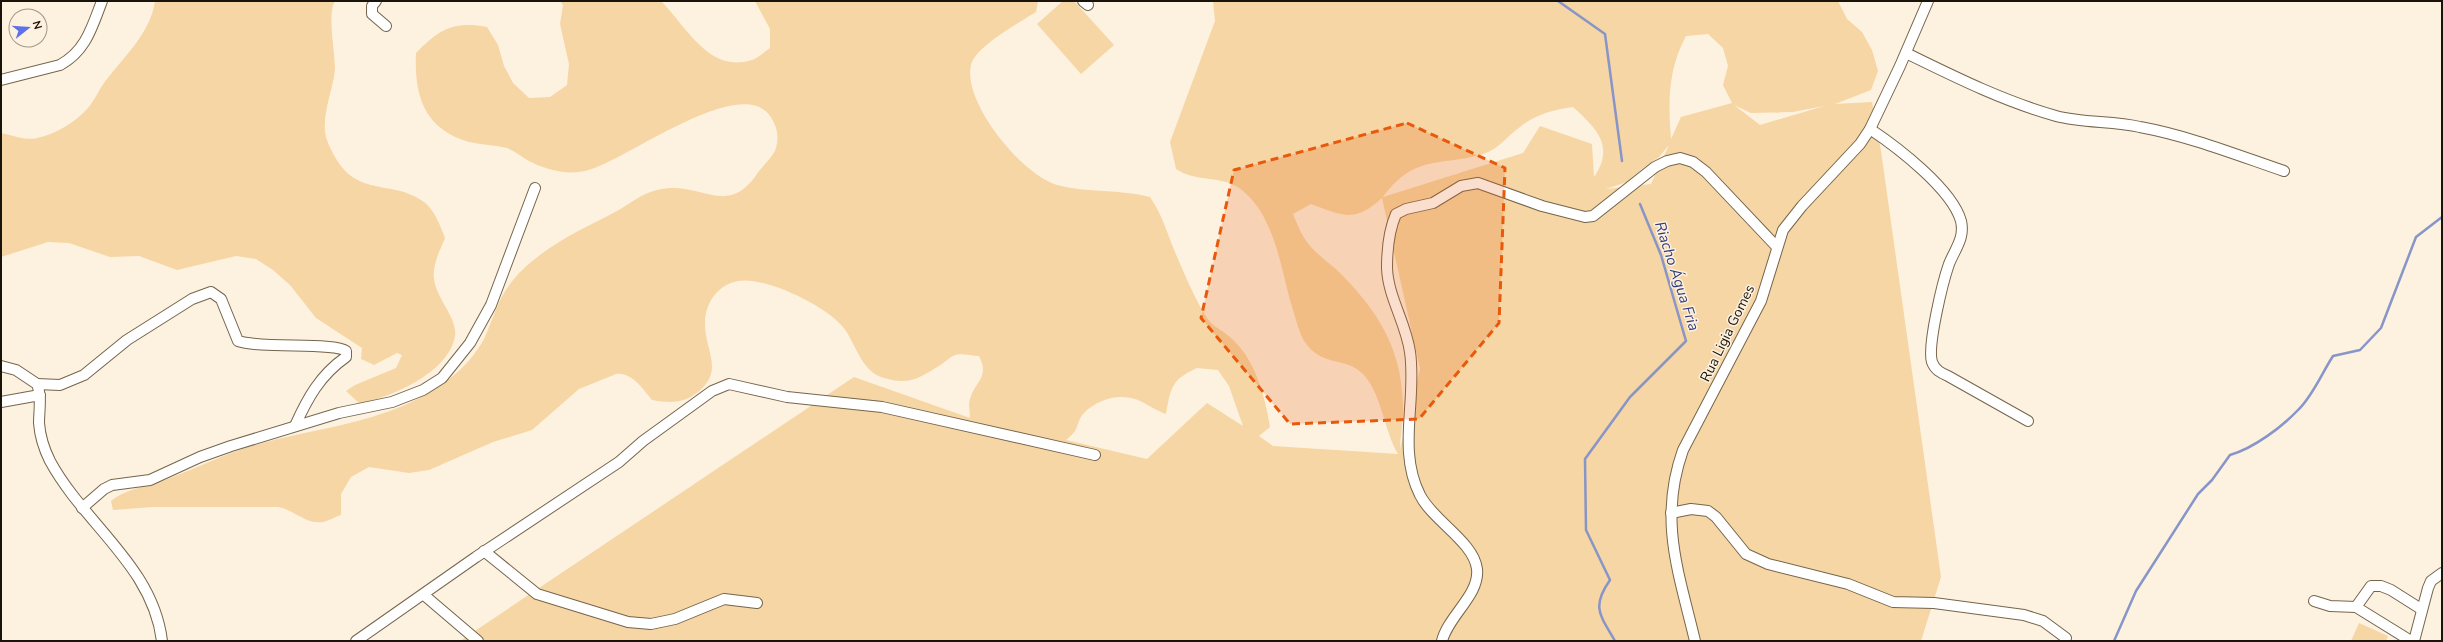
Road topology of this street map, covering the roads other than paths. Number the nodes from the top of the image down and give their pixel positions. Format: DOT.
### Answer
graph roads {
  1 [pos="102,1"];
  2 [pos="376,1"];
  3 [pos="1928,1"];
  4 [pos="386,26"];
  5 [pos="1906,53"];
  6 [pos="1,80"];
  7 [pos="1870,129"];
  8 [pos="2284,171"];
  9 [pos="535,188"];
  10 [pos="1777,247"];
  11 [pos="1,366"];
  12 [pos="37,384"];
  13 [pos="40,395"];
  14 [pos="1,402"];
  15 [pos="2028,421"];
  16 [pos="295,426"];
  17 [pos="1095,455"];
  18 [pos="82,508"];
  19 [pos="1671,513"];
  20 [pos="484,551"];
  21 [pos="2442,573"];
  22 [pos="424,595"];
  23 [pos="2314,602"];
  24 [pos="757,603"];
  25 [pos="2356,607"];
  26 [pos="2421,609"];
  27 [pos="2066,638"];
  28 [pos="162,641"];
  29 [pos="356,641"];
  30 [pos="478,641"];
  31 [pos="1442,641"];
  32 [pos="1695,641"];
  33 [pos="2411,641"];
  34 [pos="2414,641"];
  1 -- 6 [label="street"];
  2 -- 4 [label="street"];
  3 -- 5 [label="street, Rua Ligia Gomes"];
  5 -- 7 [label="street, Rua Ligia Gomes"];
  5 -- 8 [label="street"];
  7 -- 10 [label="street, Rua Ligia Gomes"];
  7 -- 15 [label="street"];
  9 -- 16 [label="street"];
  10 -- 19 [label="street, Rua Ligia Gomes"];
  10 -- 31 [label="street"];
  11 -- 12 [label="street"];
  12 -- 13 [label="street"];
  12 -- 16 [label="street"];
  13 -- 14 [label="street"];
  13 -- 18 [label="street"];
  16 -- 18 [label="street"];
  17 -- 20 [label="street"];
  18 -- 28 [label="street"];
  19 -- 27 [label="street"];
  19 -- 32 [label="street, Rua Ligia Gomes"];
  20 -- 22 [label="street"];
  20 -- 24 [label="street"];
  21 -- 26 [label="street"];
  22 -- 29 [label="street"];
  22 -- 30 [label="street"];
  23 -- 25 [label="street"];
  25 -- 26 [label="street"];
  25 -- 33 [label="street"];
  26 -- 34 [label="street"];
}
